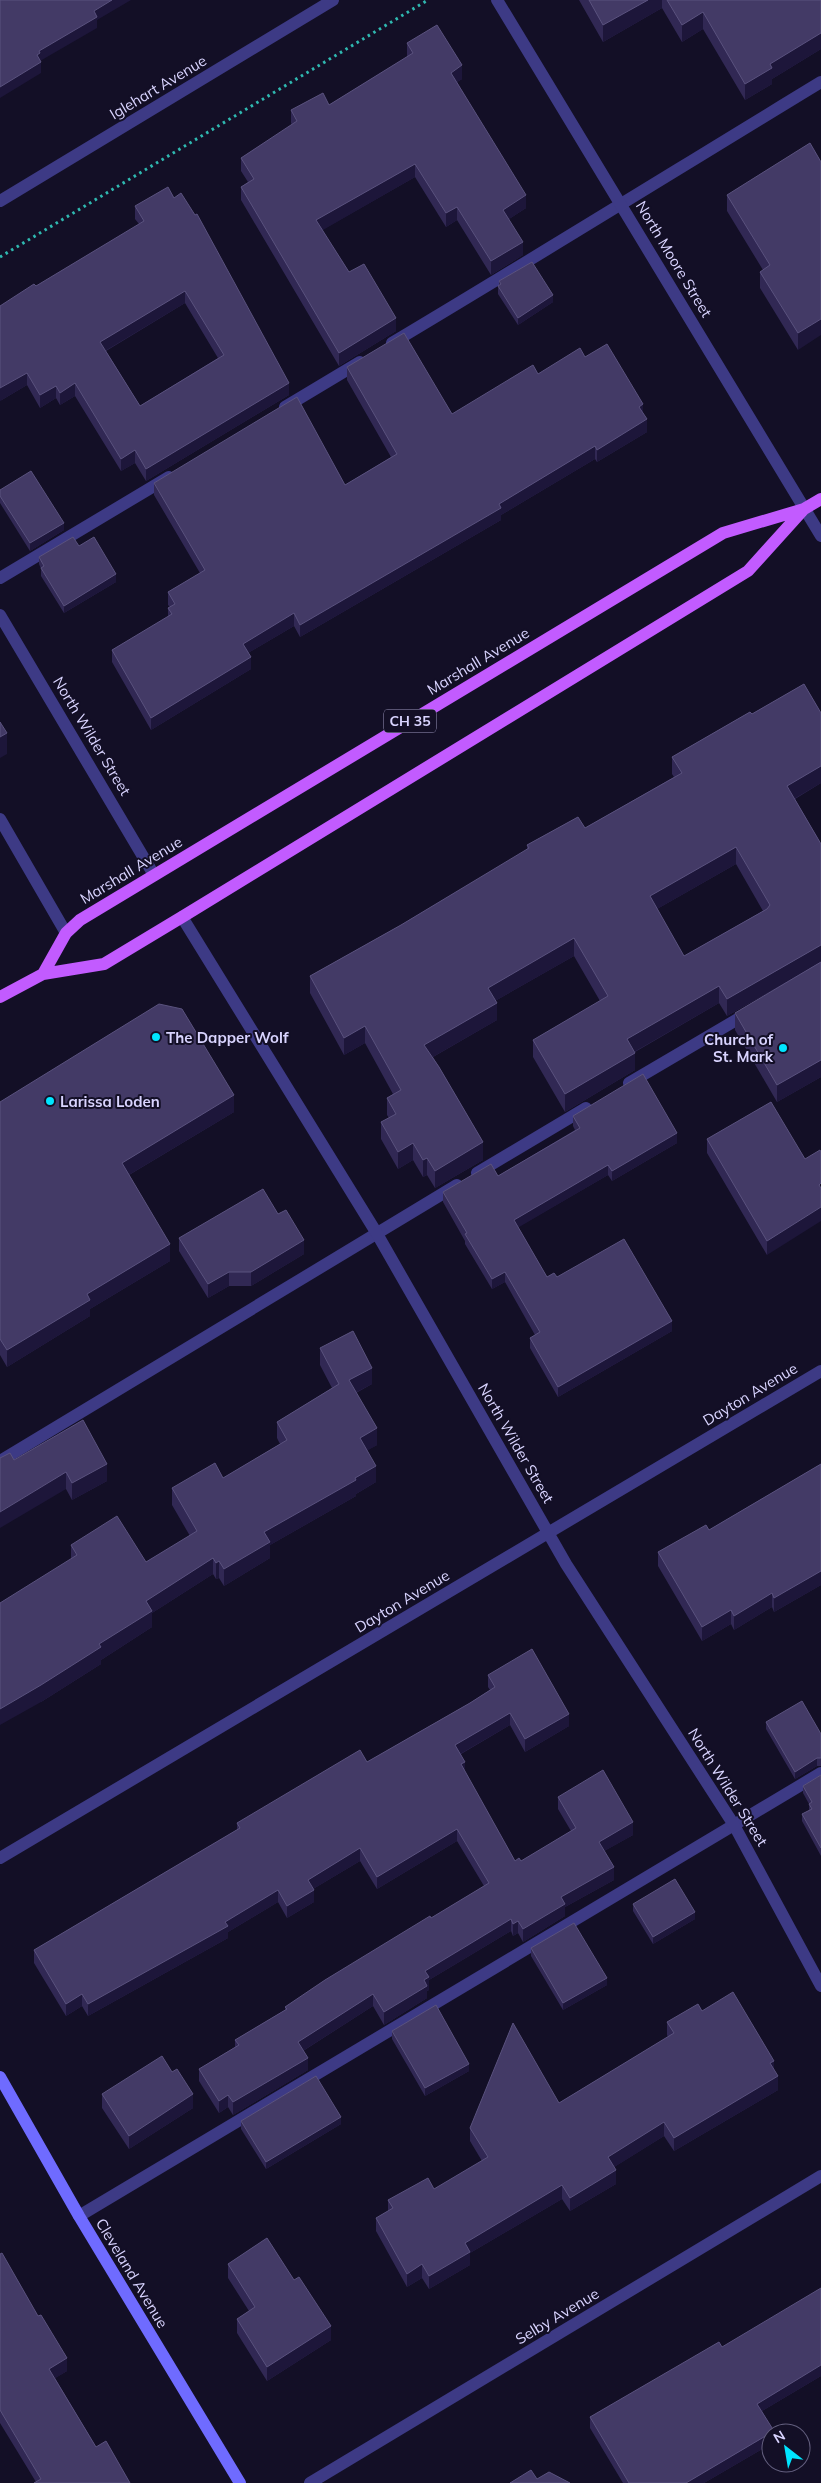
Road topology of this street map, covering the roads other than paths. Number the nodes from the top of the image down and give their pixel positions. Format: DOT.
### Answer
graph roads {
  1 [pos="333,0"];
  2 [pos="497,0"];
  3 [pos="821,82"];
  4 [pos="0,201"];
  5 [pos="622,205"];
  6 [pos="275,413"];
  7 [pos="182,469"];
  8 [pos="821,499"];
  9 [pos="804,509"];
  10 [pos="821,536"];
  11 [pos="0,578"];
  12 [pos="0,615"];
  13 [pos="0,819"];
  14 [pos="154,875"];
  15 [pos="182,917"];
  16 [pos="66,933"];
  17 [pos="43,974"];
  18 [pos="1,994"];
  19 [pos="761,1005"];
  20 [pos="615,1092"];
  21 [pos="598,1102"];
  22 [pos="376,1232"];
  23 [pos="821,1371"];
  24 [pos="0,1460"];
  25 [pos="548,1532"];
  26 [pos="821,1773"];
  27 [pos="734,1824"];
  28 [pos="0,1858"];
  29 [pos="821,1986"];
  30 [pos="0,2077"];
  31 [pos="821,2176"];
  32 [pos="80,2216"];
  33 [pos="240,2483"];
  34 [pos="310,2483"];
  1 -- 4 [label="street, Iglehart Avenue"];
  2 -- 5 [label="street, North Moore Street"];
  3 -- 5 [label="street"];
  5 -- 6 [label="street"];
  5 -- 9 [label="street, North Moore Street"];
  7 -- 11 [label="street"];
  8 -- 9 [label="main road, Marshall Avenue / CH 35"];
  9 -- 10 [label="street, North Moore Street"];
  9 -- 14 [label="main road, Marshall Avenue / CH 35"];
  9 -- 15 [label="main road, Marshall Avenue / CH 35"];
  12 -- 14 [label="street, North Wilder Street"];
  13 -- 16 [label="street"];
  14 -- 16 [label="main road, Marshall Avenue / CH 35"];
  15 -- 17 [label="main road, Marshall Avenue / CH 35"];
  15 -- 22 [label="street, North Wilder Street"];
  16 -- 17 [label="main road, Marshall Avenue / CH 35"];
  17 -- 18 [label="main road, Marshall Avenue / CH 35"];
  19 -- 20 [label="street"];
  21 -- 22 [label="street"];
  22 -- 24 [label="street"];
  22 -- 25 [label="street, North Wilder Street"];
  23 -- 25 [label="street, Dayton Avenue"];
  25 -- 27 [label="street, North Wilder Street"];
  25 -- 28 [label="street, Dayton Avenue"];
  26 -- 27 [label="street"];
  27 -- 29 [label="street, North Wilder Street"];
  27 -- 32 [label="street"];
  30 -- 32 [label="street, Cleveland Avenue"];
  31 -- 34 [label="street, Selby Avenue"];
  32 -- 33 [label="street, Cleveland Avenue"];
}
